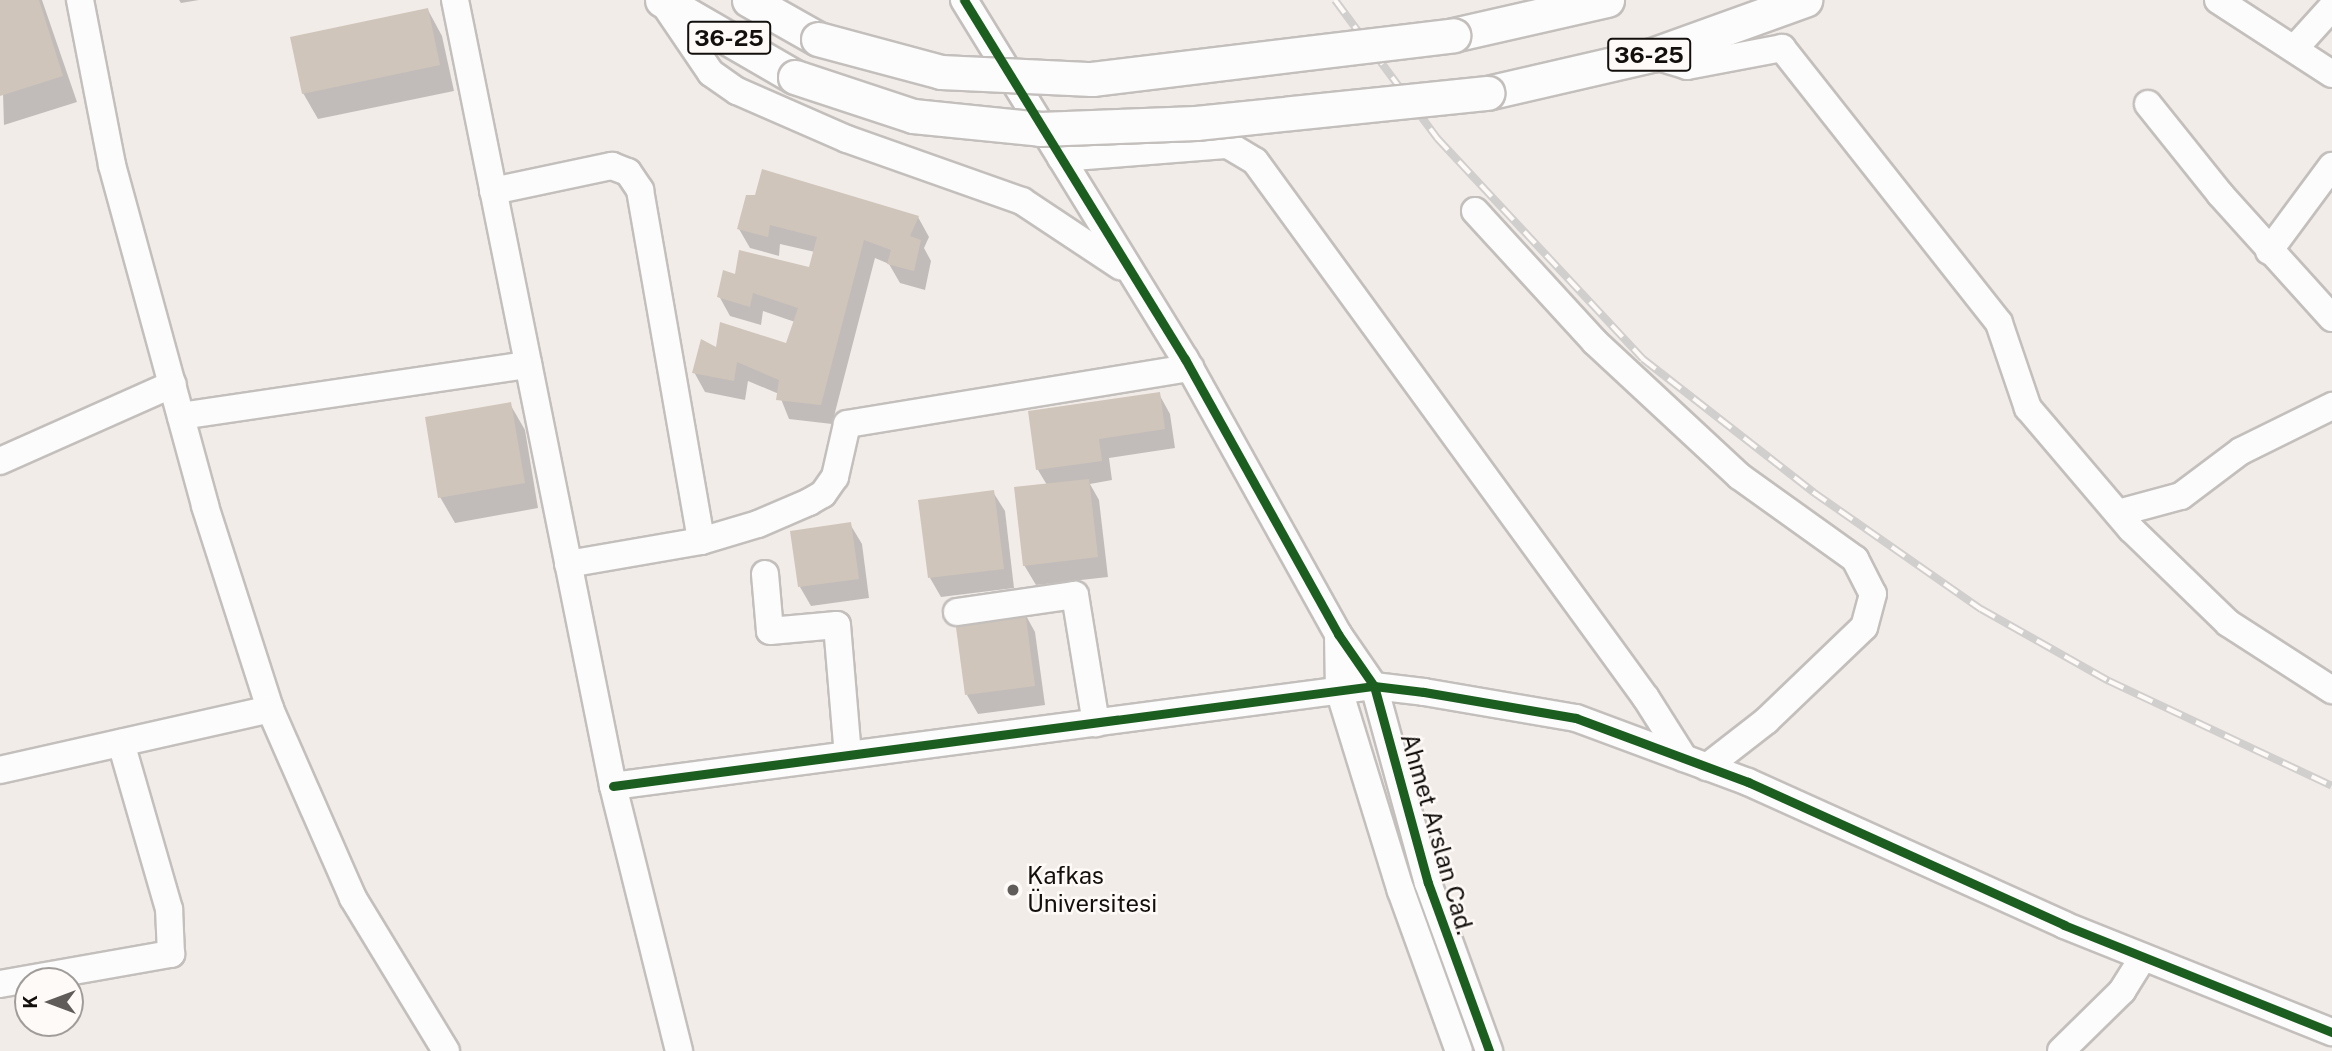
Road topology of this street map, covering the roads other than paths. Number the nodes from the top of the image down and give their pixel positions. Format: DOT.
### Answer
graph roads {
  1 [pos="80,0"];
  2 [pos="455,0"];
  3 [pos="661,0"];
  4 [pos="749,0"];
  5 [pos="964,0"];
  6 [pos="1607,0"];
  7 [pos="1805,0"];
  8 [pos="2218,0"];
  9 [pos="2332,7"];
  10 [pos="2295,48"];
  11 [pos="1652,55"];
  12 [pos="2332,74"];
  13 [pos="2148,104"];
  14 [pos="1061,158"];
  15 [pos="2332,166"];
  16 [pos="493,191"];
  17 [pos="1475,211"];
  18 [pos="2269,251"];
  19 [pos="1131,274"];
  20 [pos="2332,318"];
  21 [pos="528,365"];
  22 [pos="1190,368"];
  23 [pos="173,384"];
  24 [pos="2332,406"];
  25 [pos="181,416"];
  26 [pos="0,461"];
  27 [pos="2118,513"];
  28 [pos="701,541"];
  29 [pos="568,564"];
  30 [pos="765,574"];
  31 [pos="957,612"];
  32 [pos="1338,634"];
  33 [pos="1374,686"];
  34 [pos="1339,690"];
  35 [pos="2332,690"];
  36 [pos="270,709"];
  37 [pos="1096,723"];
  38 [pos="121,743"];
  39 [pos="848,755"];
  40 [pos="1695,763"];
  41 [pos="0,770"];
  42 [pos="613,786"];
  43 [pos="2143,957"];
  44 [pos="0,984"];
  45 [pos="2332,1032"];
  46 [pos="446,1051"];
  47 [pos="679,1051"];
  48 [pos="1459,1051"];
  49 [pos="1489,1051"];
  50 [pos="2061,1051"];
  1 -- 23 [label="street"];
  2 -- 16 [label="street"];
  3 -- 11 [label="main road, 36-25, bridge"];
  3 -- 19 [label="street"];
  4 -- 6 [label="main road, 36-25, bridge"];
  5 -- 14 [label="street"];
  7 -- 11 [label="main road, 36-25"];
  8 -- 10 [label="street"];
  9 -- 10 [label="street"];
  10 -- 12 [label="street"];
  11 -- 27 [label="street"];
  13 -- 18 [label="street"];
  14 -- 19 [label="street"];
  14 -- 40 [label="street"];
  15 -- 18 [label="street"];
  16 -- 21 [label="street"];
  16 -- 28 [label="street"];
  17 -- 40 [label="street"];
  18 -- 20 [label="street"];
  19 -- 22 [label="street"];
  21 -- 25 [label="street"];
  21 -- 29 [label="street"];
  22 -- 28 [label="street"];
  22 -- 32 [label="street"];
  23 -- 25 [label="street"];
  23 -- 26 [label="street"];
  24 -- 27 [label="street"];
  25 -- 36 [label="street"];
  27 -- 35 [label="street"];
  28 -- 29 [label="street"];
  29 -- 42 [label="street"];
  30 -- 39 [label="street"];
  31 -- 37 [label="street"];
  32 -- 33 [label="street, Ahmet Arslan Cad."];
  32 -- 34 [label="street, Ahmet Arslan Cad."];
  33 -- 34 [label="street"];
  33 -- 40 [label="street"];
  33 -- 49 [label="street, Ahmet Arslan Cad."];
  34 -- 37 [label="street"];
  34 -- 48 [label="street, Ahmet Arslan Cad."];
  36 -- 38 [label="street"];
  36 -- 46 [label="street"];
  37 -- 39 [label="street"];
  38 -- 41 [label="street"];
  38 -- 44 [label="street"];
  39 -- 42 [label="street"];
  40 -- 43 [label="street"];
  42 -- 47 [label="street"];
  43 -- 45 [label="street"];
  43 -- 50 [label="street"];
}
